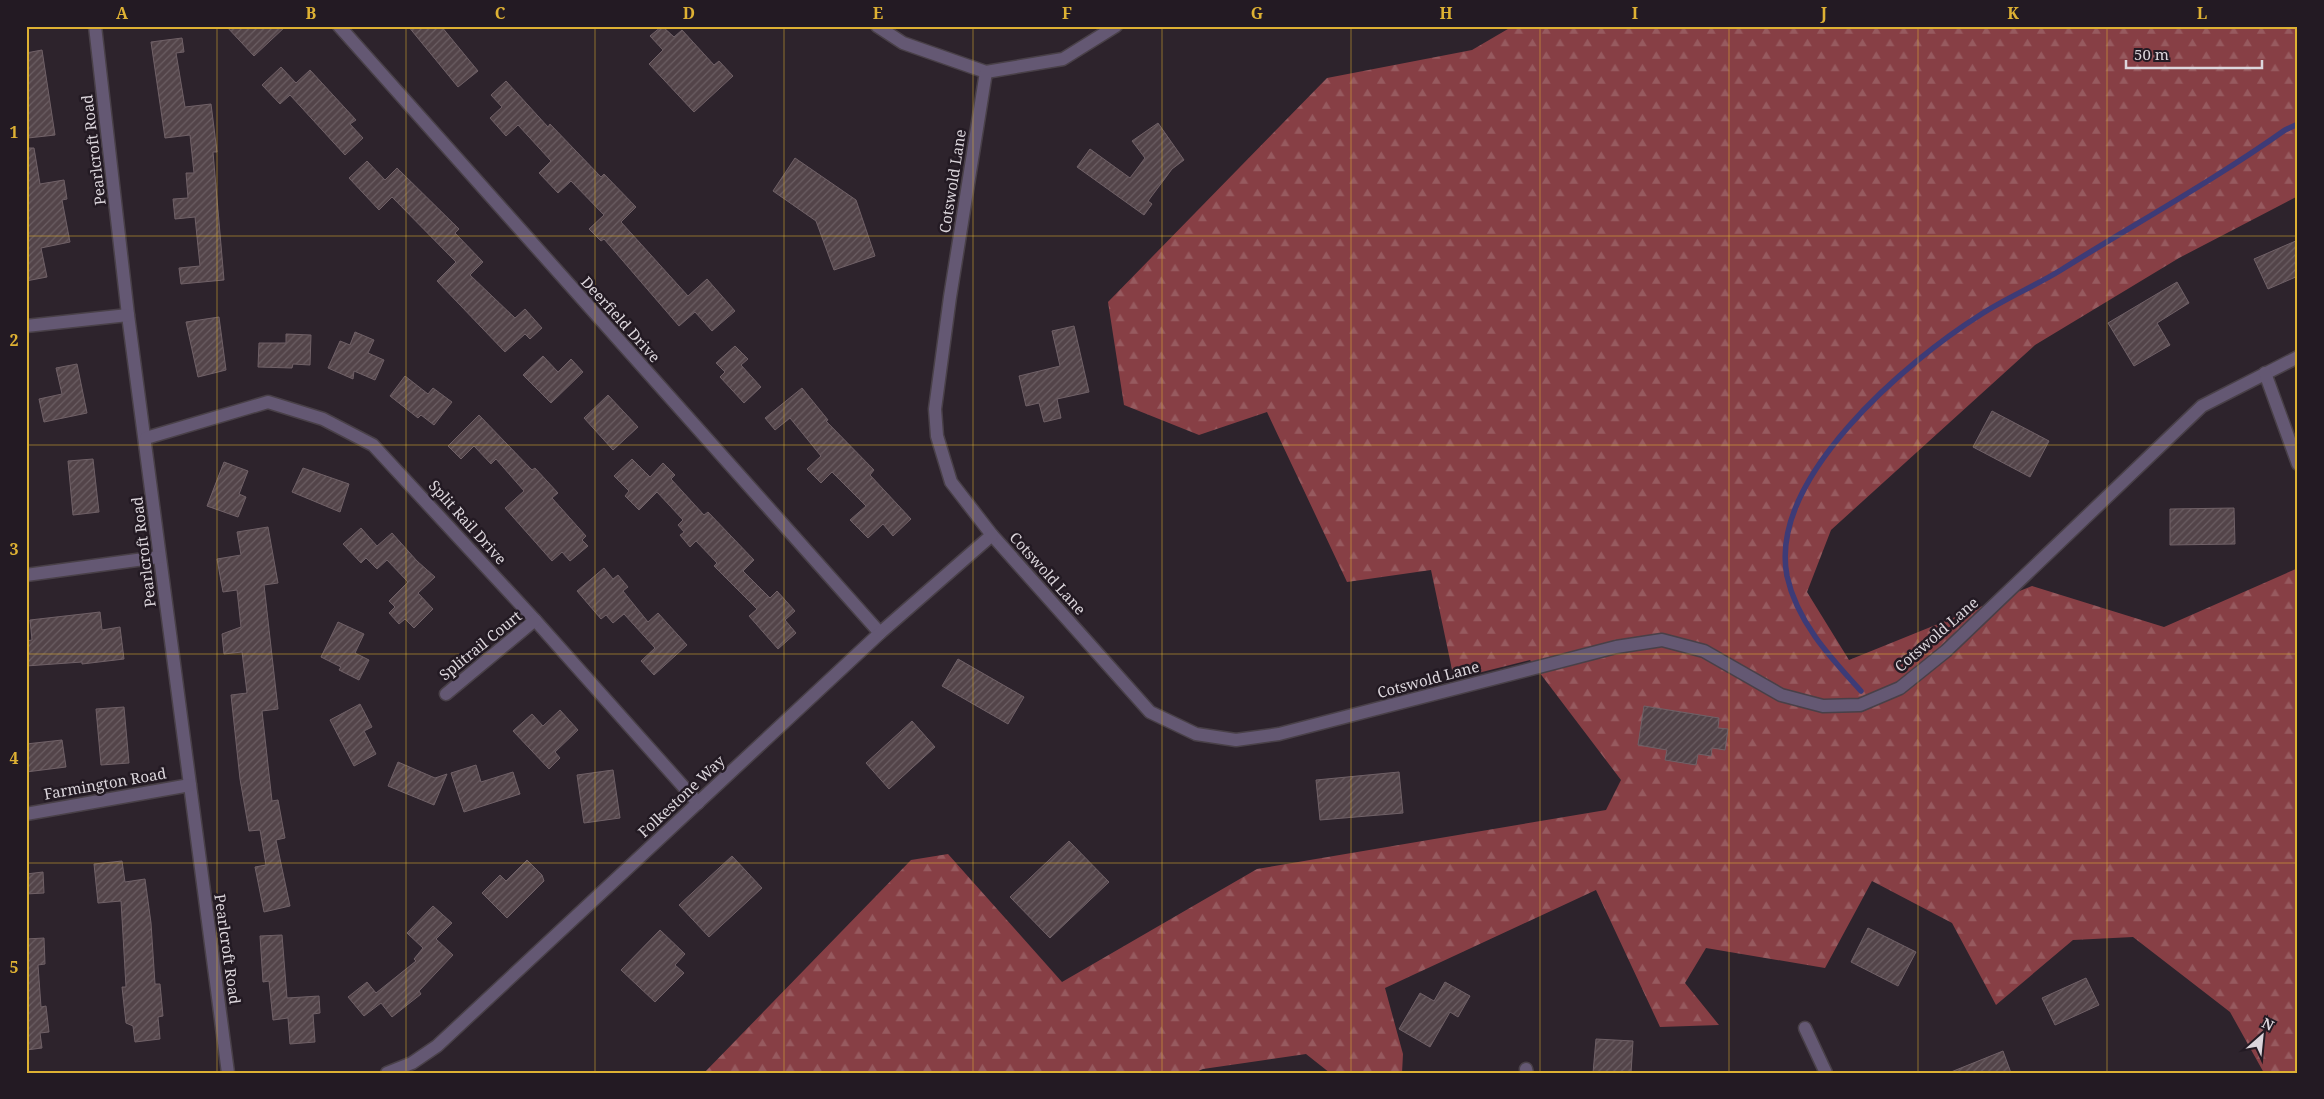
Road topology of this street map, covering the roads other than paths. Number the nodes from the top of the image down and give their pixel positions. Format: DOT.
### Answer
graph roads {
  1 [pos="95,26"];
  2 [pos="339,26"];
  3 [pos="876,26"];
  4 [pos="1116,26"];
  5 [pos="986,72"];
  6 [pos="128,315"];
  7 [pos="26,326"];
  8 [pos="2298,357"];
  9 [pos="2265,373"];
  10 [pos="146,438"];
  11 [pos="2298,464"];
  12 [pos="992,535"];
  13 [pos="159,557"];
  14 [pos="26,575"];
  15 [pos="536,620"];
  16 [pos="880,633"];
  17 [pos="446,694"];
  18 [pos="190,785"];
  19 [pos="698,803"];
  20 [pos="26,814"];
  21 [pos="1804,1028"];
  22 [pos="228,1073"];
  23 [pos="387,1073"];
  24 [pos="1826,1073"];
  1 -- 6 [label="street, Pearlcroft Road"];
  2 -- 16 [label="street, Deerfield Drive"];
  3 -- 5 [label="street"];
  4 -- 5 [label="street"];
  5 -- 12 [label="street, Cotswold Lane"];
  6 -- 7 [label="street"];
  6 -- 10 [label="street, Pearlcroft Road"];
  8 -- 9 [label="street, Cotswold Lane"];
  9 -- 11 [label="street"];
  9 -- 12 [label="street, Cotswold Lane"];
  10 -- 13 [label="street, Pearlcroft Road"];
  10 -- 15 [label="street, Split Rail Drive"];
  12 -- 16 [label="street, Folkestone Way"];
  13 -- 14 [label="street"];
  13 -- 18 [label="street, Pearlcroft Road"];
  15 -- 17 [label="street, Splitrail Court"];
  15 -- 19 [label="street, Split Rail Drive"];
  16 -- 19 [label="street, Folkestone Way"];
  18 -- 20 [label="street, Farmington Road"];
  18 -- 22 [label="street, Pearlcroft Road"];
  19 -- 23 [label="street, Folkestone Way"];
  21 -- 24 [label="street"];
}
